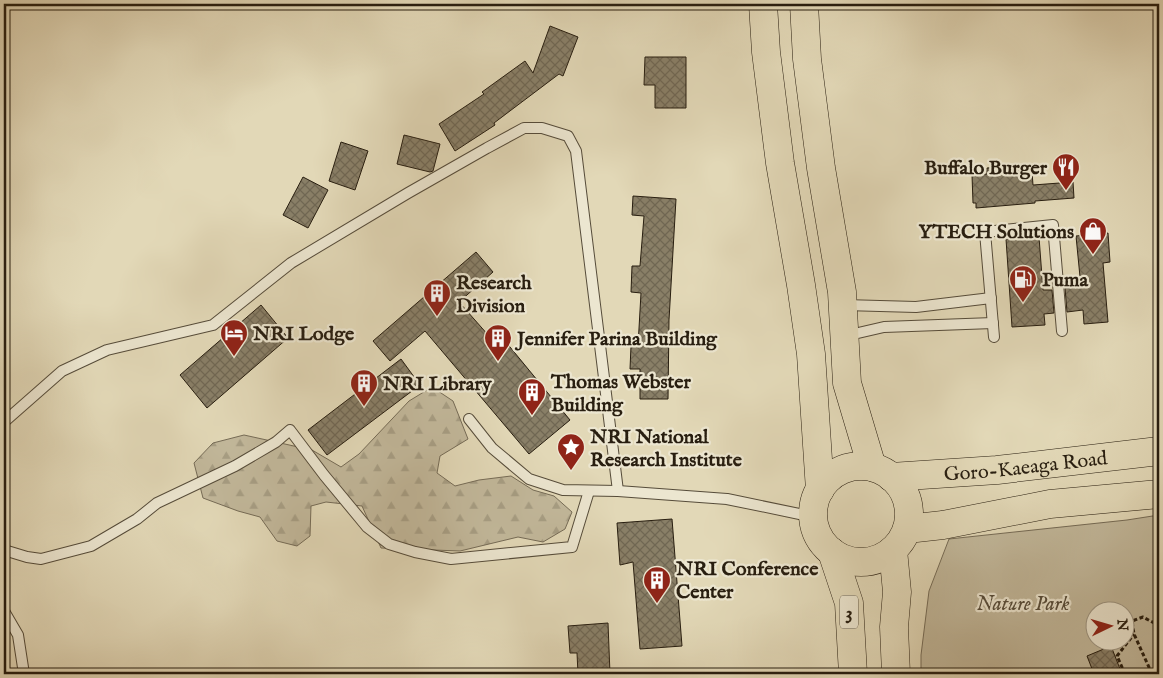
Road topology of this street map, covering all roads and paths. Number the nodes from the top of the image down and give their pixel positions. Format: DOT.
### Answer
graph roads {
  1 [pos="764,4"];
  2 [pos="804,4"];
  3 [pos="991,298"];
  4 [pos="843,306"];
  5 [pos="993,323"];
  6 [pos="1062,331"];
  7 [pos="844,336"];
  8 [pos="994,336"];
  9 [pos="469,419"];
  10 [pos="4,422"];
  11 [pos="1159,451"];
  12 [pos="882,472"];
  13 [pos="589,490"];
  14 [pos="820,490"];
  15 [pos="618,491"];
  16 [pos="1159,494"];
  17 [pos="814,517"];
  18 [pos="900,540"];
  19 [pos="4,550"];
  20 [pos="832,552"];
  21 [pos="4,611"];
  22 [pos="1136,620"];
  23 [pos="1159,629"];
  24 [pos="1136,638"];
  25 [pos="1122,650"];
  26 [pos="24,674"];
  27 [pos="853,674"];
  28 [pos="896,674"];
  29 [pos="1125,674"];
  30 [pos="1152,674"];
  1 -- 14 [label="main road"];
  2 -- 4 [label="main road"];
  3 -- 4 [label="lane"];
  3 -- 5 [label="lane"];
  3 -- 6 [label="lane"];
  4 -- 7 [label="main road"];
  5 -- 7 [label="lane"];
  5 -- 8 [label="lane"];
  7 -- 12 [label="main road"];
  9 -- 13 [label="lane"];
  10 -- 15 [label="lane"];
  11 -- 12 [label="main road, Goro-Kaeaga Road"];
  12 -- 14 [label="main road"];
  12 -- 18 [label="main road"];
  13 -- 15 [label="lane"];
  13 -- 19 [label="lane"];
  14 -- 17 [label="main road"];
  15 -- 17 [label="lane"];
  16 -- 18 [label="main road"];
  17 -- 20 [label="main road"];
  18 -- 20 [label="main road"];
  18 -- 28 [label="main road"];
  20 -- 27 [label="main road, 3"];
  21 -- 26 [label="lane"];
  22 -- 23 [label="path"];
  24 -- 30 [label="path"];
  25 -- 29 [label="path"];
}
